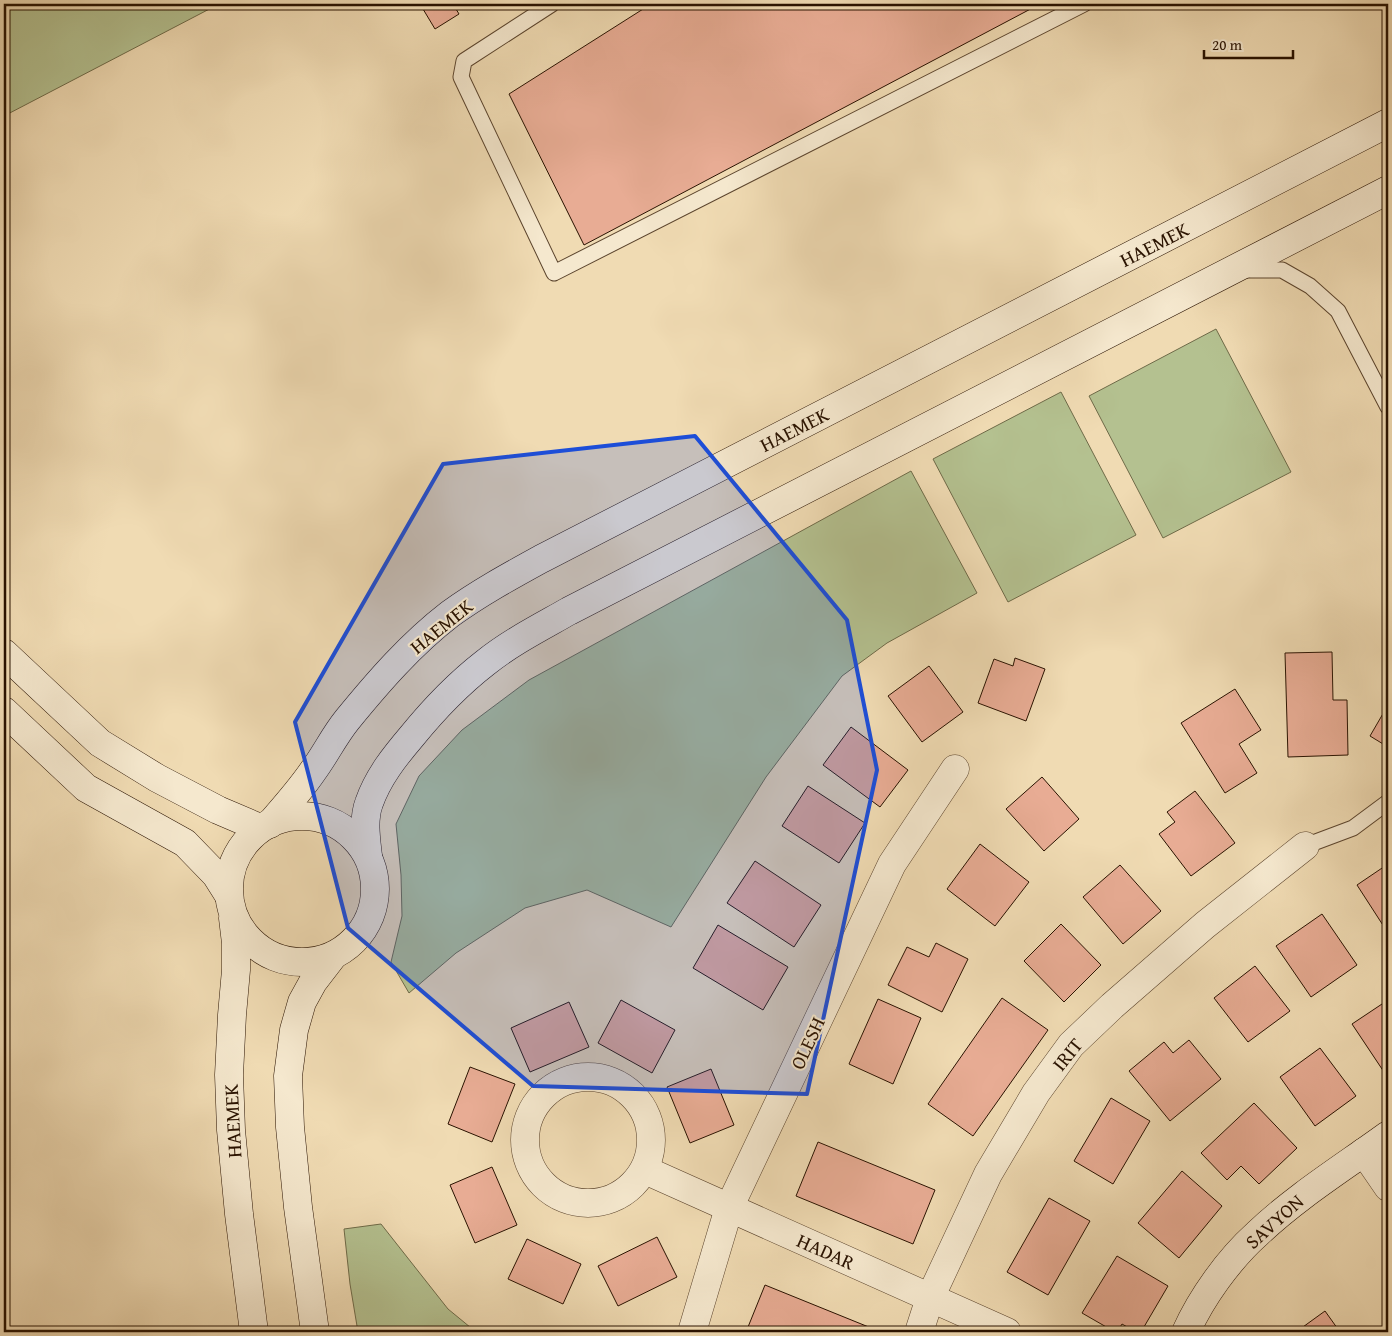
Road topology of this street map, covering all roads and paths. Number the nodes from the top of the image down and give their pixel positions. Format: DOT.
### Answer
graph roads {
  1 [pos="552,4"];
  2 [pos="1084,4"];
  3 [pos="1388,123"];
  4 [pos="1388,190"];
  5 [pos="1232,270"];
  6 [pos="1388,407"];
  7 [pos="4,653"];
  8 [pos="4,711"];
  9 [pos="955,769"];
  10 [pos="1388,802"];
  11 [pos="265,826"];
  12 [pos="1305,846"];
  13 [pos="368,856"];
  14 [pos="230,902"];
  15 [pos="333,956"];
  16 [pos="1388,1135"];
  17 [pos="1364,1152"];
  18 [pos="645,1170"];
  19 [pos="1388,1187"];
  20 [pos="729,1208"];
  21 [pos="930,1298"];
  22 [pos="254,1332"];
  23 [pos="315,1332"];
  24 [pos="692,1332"];
  25 [pos="919,1332"];
  26 [pos="1007,1332"];
  27 [pos="1186,1332"];
  1 -- 2 [label="lane"];
  3 -- 11 [label="main road, HAEMEK"];
  4 -- 5 [label="main road"];
  5 -- 6 [label="lane"];
  5 -- 13 [label="main road"];
  7 -- 11 [label="main road"];
  8 -- 14 [label="main road"];
  9 -- 20 [label="main road, OLESH"];
  10 -- 12 [label="lane"];
  11 -- 13 [label="main road"];
  11 -- 14 [label="main road"];
  12 -- 21 [label="main road, IRIT"];
  13 -- 15 [label="main road"];
  14 -- 15 [label="main road"];
  14 -- 22 [label="main road, HAEMEK"];
  15 -- 23 [label="main road"];
  16 -- 17 [label="main road, SAVYON"];
  17 -- 19 [label="main road"];
  17 -- 27 [label="main road, SAVYON"];
  18 -- 18 [label="main road"];
  18 -- 20 [label="main road, HADAR"];
  20 -- 21 [label="main road, HADAR"];
  20 -- 24 [label="main road, OLESH"];
  21 -- 25 [label="main road, IRIT"];
  21 -- 26 [label="main road, HADAR"];
}
